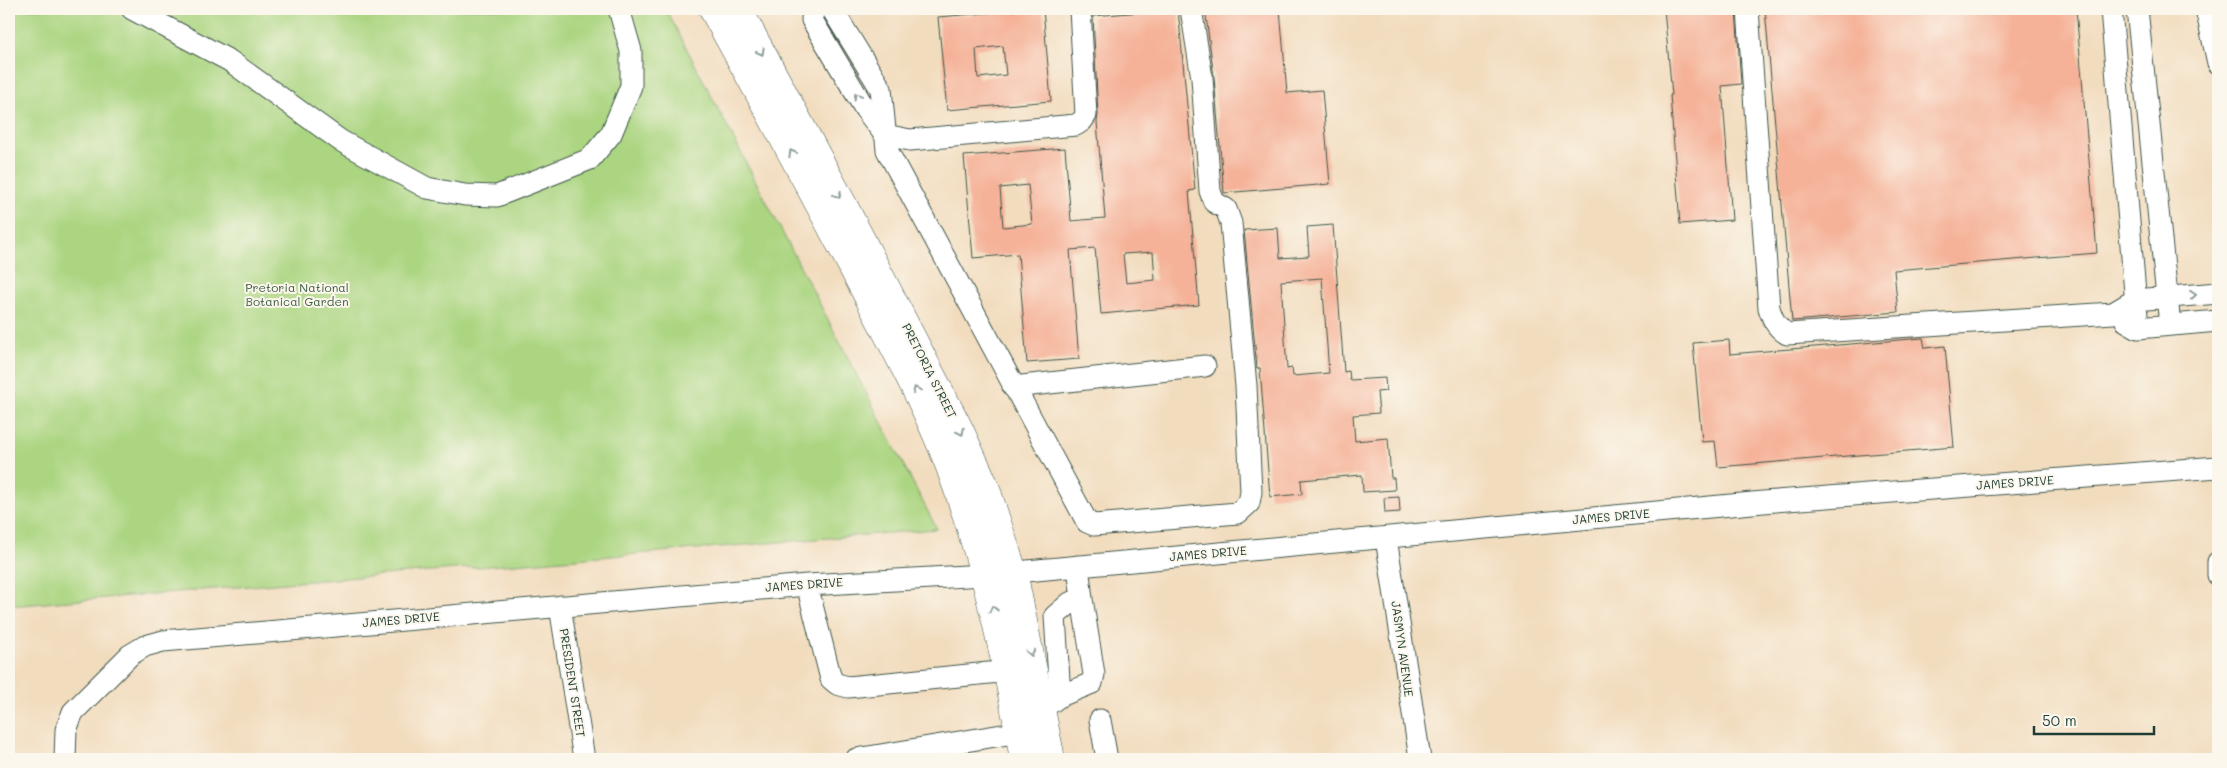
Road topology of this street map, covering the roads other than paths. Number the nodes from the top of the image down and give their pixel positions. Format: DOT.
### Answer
graph roads {
  1 [pos="132,9"];
  2 [pos="619,9"];
  3 [pos="713,9"];
  4 [pos="738,9"];
  5 [pos="813,9"];
  6 [pos="832,9"];
  7 [pos="1080,9"];
  8 [pos="1191,9"];
  9 [pos="1748,9"];
  10 [pos="2111,9"];
  11 [pos="2138,9"];
  12 [pos="2206,9"];
  13 [pos="2218,63"];
  14 [pos="885,135"];
  15 [pos="2218,293"];
  16 [pos="2166,297"];
  17 [pos="2135,300"];
  18 [pos="2113,313"];
  19 [pos="2218,321"];
  20 [pos="2170,325"];
  21 [pos="2138,328"];
  22 [pos="1205,366"];
  23 [pos="1013,387"];
  24 [pos="2218,467"];
  25 [pos="1386,538"];
  26 [pos="2218,562"];
  27 [pos="1078,566"];
  28 [pos="1013,572"];
  29 [pos="984,574"];
  30 [pos="2218,575"];
  31 [pos="807,585"];
  32 [pos="1082,599"];
  33 [pos="560,606"];
  34 [pos="1025,624"];
  35 [pos="1054,624"];
  36 [pos="1009,671"];
  37 [pos="1051,703"];
  38 [pos="1100,720"];
  39 [pos="1020,732"];
  40 [pos="949,752"];
  41 [pos="65,759"];
  42 [pos="584,759"];
  43 [pos="856,759"];
  44 [pos="1024,759"];
  45 [pos="1051,759"];
  46 [pos="1107,759"];
  47 [pos="1420,759"];
  1 -- 2 [label="street"];
  29 -- 3 [label="main road, PRETORIA STREET, one-way"];
  4 -- 28 [label="main road, PRETORIA STREET, one-way"];
  14 -- 5 [label="street, one-way"];
  6 -- 14 [label="street"];
  7 -- 14 [label="street"];
  8 -- 23 [label="street"];
  9 -- 18 [label="street"];
  10 -- 17 [label="street"];
  11 -- 16 [label="street"];
  12 -- 13 [label="street"];
  14 -- 23 [label="street"];
  16 -- 15 [label="street, one-way"];
  16 -- 17 [label="street"];
  16 -- 20 [label="street"];
  17 -- 18 [label="street"];
  17 -- 21 [label="street"];
  18 -- 21 [label="street"];
  19 -- 20 [label="street"];
  20 -- 21 [label="street"];
  22 -- 23 [label="street"];
  24 -- 25 [label="street, JAMES DRIVE"];
  25 -- 27 [label="street, JAMES DRIVE"];
  25 -- 47 [label="street, JASMYN AVENUE"];
  26 -- 30 [label="street"];
  27 -- 28 [label="street, JAMES DRIVE"];
  27 -- 32 [label="street"];
  28 -- 29 [label="street, JAMES DRIVE"];
  28 -- 34 [label="main road, PRETORIA STREET"];
  29 -- 31 [label="street, JAMES DRIVE"];
  36 -- 29 [label="main road, PRETORIA STREET, one-way"];
  31 -- 33 [label="street, JAMES DRIVE"];
  31 -- 36 [label="street"];
  32 -- 35 [label="street"];
  32 -- 37 [label="street"];
  33 -- 41 [label="street, JAMES DRIVE"];
  33 -- 42 [label="street, PRESIDENT STREET"];
  34 -- 35 [label="street"];
  34 -- 37 [label="main road, PRETORIA STREET, one-way"];
  35 -- 37 [label="street"];
  36 -- 39 [label="main road, PRETORIA STREET"];
  37 -- 45 [label="main road, PRETORIA STREET"];
  38 -- 46 [label="street"];
  39 -- 40 [label="street"];
  39 -- 44 [label="main road, PRETORIA STREET"];
  40 -- 43 [label="street"];
}
